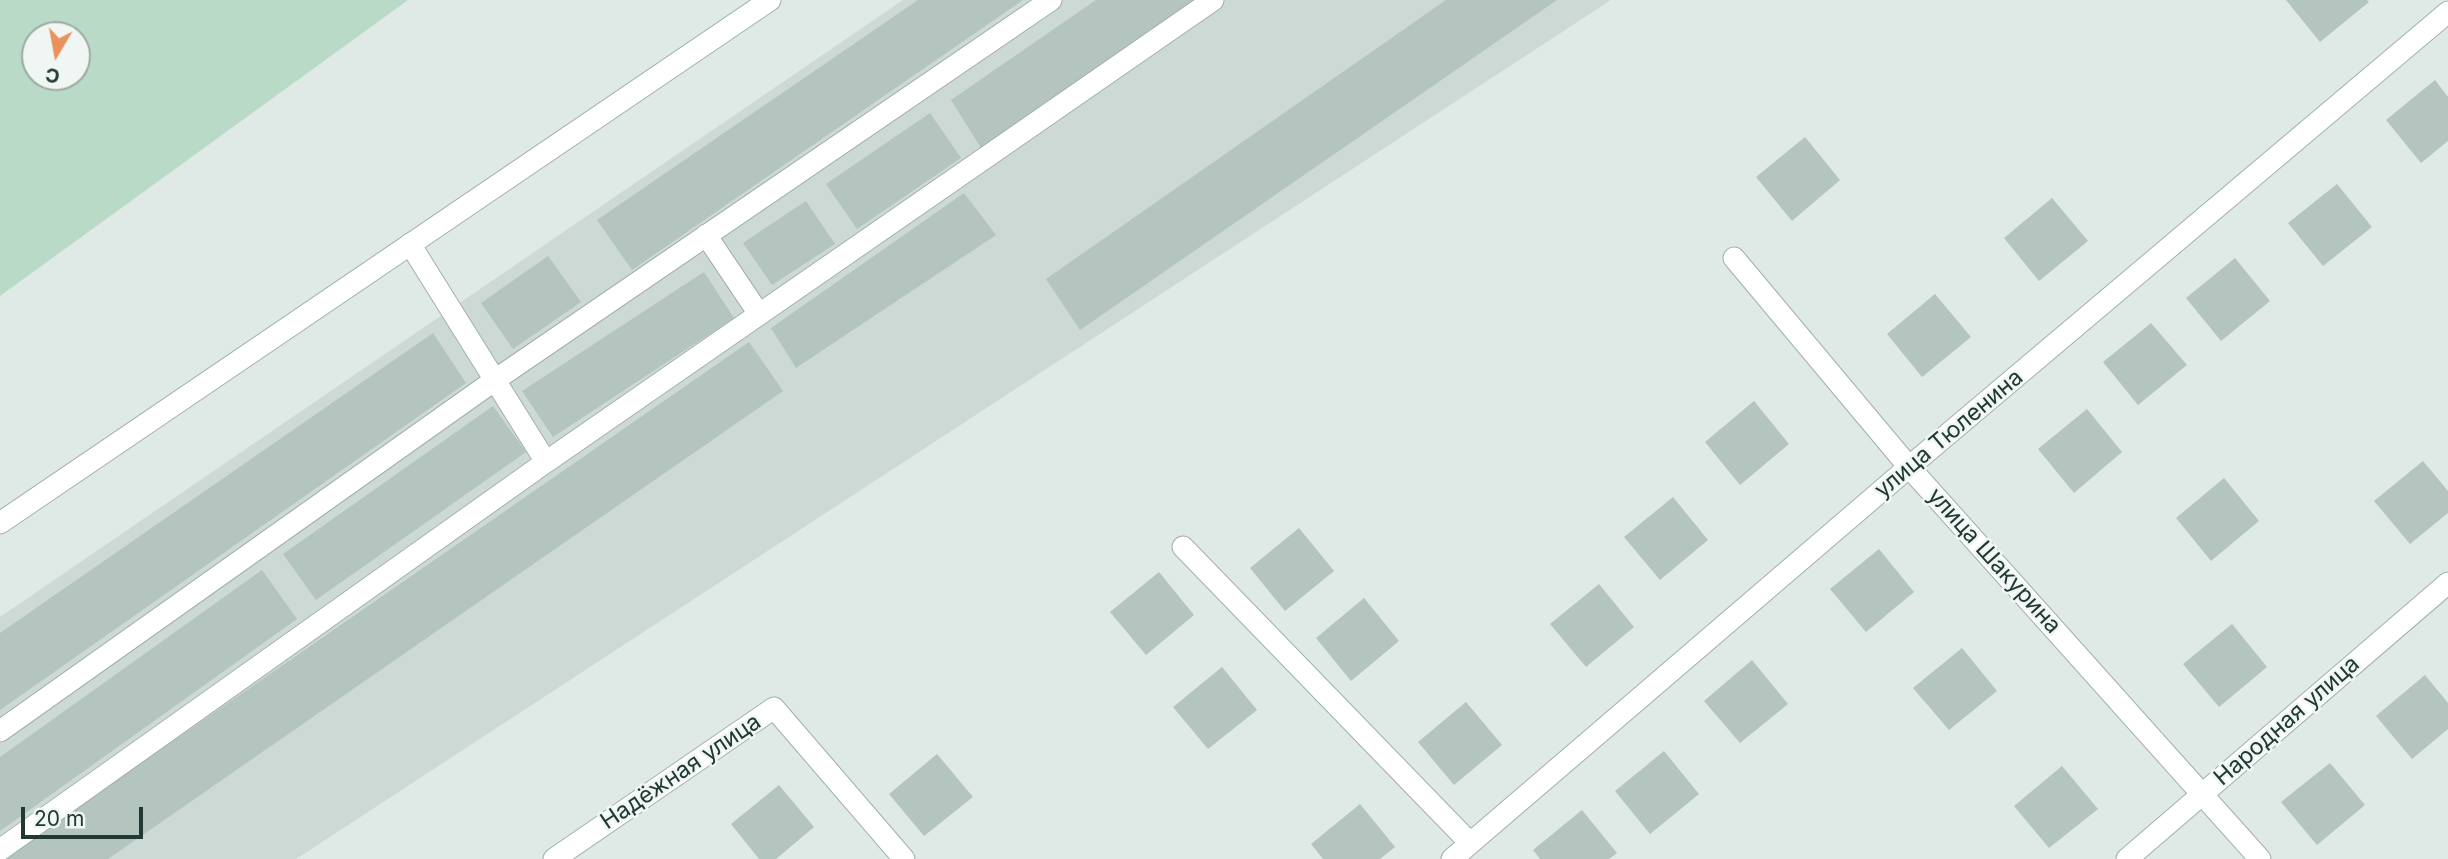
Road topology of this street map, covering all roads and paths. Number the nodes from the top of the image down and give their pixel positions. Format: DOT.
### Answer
graph roads {
  1 [pos="771,0"];
  2 [pos="1051,0"];
  3 [pos="1213,0"];
  4 [pos="2448,12"];
  5 [pos="706,236"];
  6 [pos="410,244"];
  7 [pos="1734,258"];
  8 [pos="759,314"];
  9 [pos="495,380"];
  10 [pos="546,462"];
  11 [pos="1909,467"];
  12 [pos="0,523"];
  13 [pos="1183,547"];
  14 [pos="2448,583"];
  15 [pos="0,731"];
  16 [pos="2203,793"];
  17 [pos="1470,843"];
  18 [pos="0,850"];
  19 [pos="554,859"];
  20 [pos="904,859"];
  21 [pos="1452,859"];
  22 [pos="2127,859"];
  23 [pos="2260,859"];
  1 -- 6 [label="street"];
  2 -- 5 [label="street"];
  3 -- 8 [label="street"];
  4 -- 11 [label="street, улица Тюленина"];
  5 -- 8 [label="street"];
  5 -- 9 [label="street"];
  6 -- 9 [label="street"];
  6 -- 12 [label="street"];
  7 -- 11 [label="street, улица Шакурина"];
  8 -- 10 [label="street"];
  9 -- 10 [label="street"];
  9 -- 15 [label="street"];
  10 -- 18 [label="street"];
  11 -- 16 [label="street, улица Шакурина"];
  11 -- 17 [label="street, улица Тюленина"];
  13 -- 17 [label="street"];
  14 -- 16 [label="street, Народная улица"];
  16 -- 22 [label="street, Народная улица"];
  16 -- 23 [label="street, улица Шакурина"];
  17 -- 21 [label="street, улица Тюленина"];
  19 -- 20 [label="street, Надёжная улица"];
}
